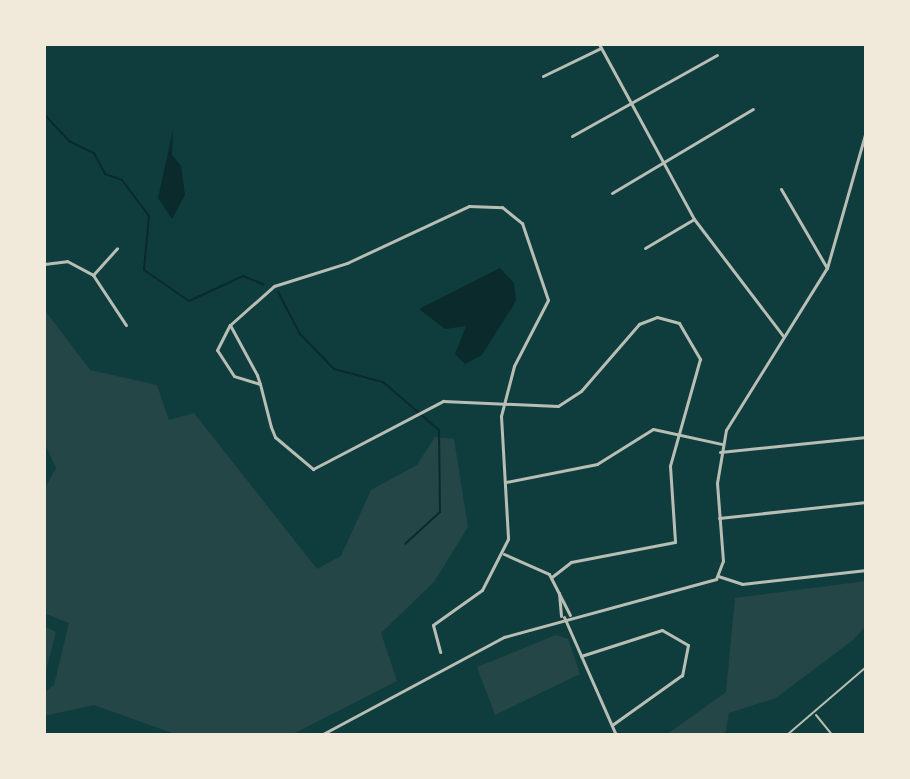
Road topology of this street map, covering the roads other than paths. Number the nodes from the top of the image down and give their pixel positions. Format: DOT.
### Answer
graph roads {
  1 [pos="600,46"];
  2 [pos="717,55"];
  3 [pos="543,76"];
  4 [pos="632,105"];
  5 [pos="753,109"];
  6 [pos="866,131"];
  7 [pos="572,136"];
  8 [pos="662,162"];
  9 [pos="781,189"];
  10 [pos="612,193"];
  11 [pos="694,219"];
  12 [pos="117,248"];
  13 [pos="645,248"];
  14 [pos="44,264"];
  15 [pos="827,268"];
  16 [pos="93,275"];
  17 [pos="126,325"];
  18 [pos="230,325"];
  19 [pos="783,336"];
  20 [pos="260,384"];
  21 [pos="503,405"];
  22 [pos="681,430"];
  23 [pos="866,437"];
  24 [pos="722,444"];
  25 [pos="720,452"];
  26 [pos="506,482"];
  27 [pos="866,502"];
  28 [pos="719,518"];
  29 [pos="504,554"];
  30 [pos="866,570"];
  31 [pos="718,576"];
  32 [pos="552,577"];
  33 [pos="559,593"];
  34 [pos="570,615"];
  35 [pos="563,617"];
  36 [pos="440,652"];
  37 [pos="581,656"];
  38 [pos="866,667"];
  39 [pos="816,715"];
  40 [pos="612,725"];
  41 [pos="321,735"];
  42 [pos="616,735"];
  43 [pos="787,735"];
  44 [pos="832,735"];
  1 -- 3 [label="street"];
  1 -- 4 [label="street"];
  2 -- 4 [label="street"];
  4 -- 7 [label="street"];
  4 -- 8 [label="street"];
  5 -- 8 [label="street"];
  6 -- 15 [label="street"];
  8 -- 10 [label="street"];
  8 -- 11 [label="street"];
  9 -- 15 [label="street"];
  11 -- 13 [label="street"];
  11 -- 19 [label="street"];
  12 -- 16 [label="street"];
  14 -- 16 [label="street"];
  15 -- 19 [label="street"];
  16 -- 17 [label="street"];
  18 -- 20 [label="street"];
  18 -- 20 [label="street"];
  18 -- 21 [label="street"];
  19 -- 24 [label="street"];
  20 -- 21 [label="street"];
  21 -- 22 [label="street"];
  21 -- 26 [label="street"];
  22 -- 24 [label="street"];
  22 -- 26 [label="street"];
  22 -- 32 [label="street"];
  23 -- 25 [label="street"];
  24 -- 25 [label="street"];
  25 -- 28 [label="street"];
  26 -- 29 [label="street"];
  27 -- 28 [label="street"];
  28 -- 31 [label="street"];
  29 -- 32 [label="street"];
  29 -- 36 [label="street"];
  30 -- 31 [label="street"];
  31 -- 34 [label="street"];
  32 -- 33 [label="street"];
  33 -- 34 [label="street"];
  33 -- 35 [label="street"];
  34 -- 35 [label="street"];
  35 -- 37 [label="street"];
  35 -- 41 [label="street"];
  37 -- 40 [label="street"];
  37 -- 40 [label="street"];
  38 -- 39 [label="lane"];
  39 -- 43 [label="lane"];
  39 -- 44 [label="lane"];
  40 -- 42 [label="street"];
}
